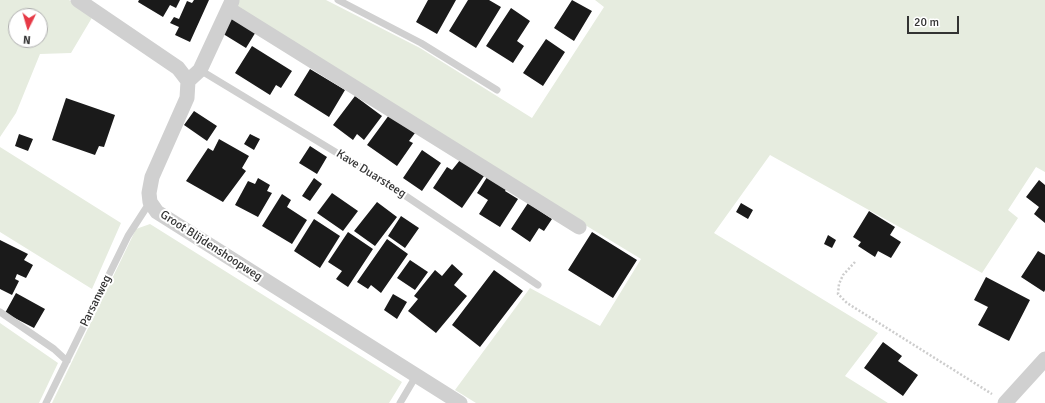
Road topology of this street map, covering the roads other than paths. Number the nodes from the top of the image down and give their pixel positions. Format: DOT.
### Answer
graph roads {
  1 [pos="78,0"];
  2 [pos="338,0"];
  3 [pos="231,4"];
  4 [pos="200,70"];
  5 [pos="188,80"];
  6 [pos="497,90"];
  7 [pos="150,202"];
  8 [pos="579,227"];
  9 [pos="538,285"];
  10 [pos="0,312"];
  11 [pos="1045,359"];
  12 [pos="67,361"];
  13 [pos="416,376"];
  14 [pos="1000,401"];
  15 [pos="46,403"];
  16 [pos="400,403"];
  17 [pos="460,403"];
  1 -- 5 [label="street"];
  2 -- 6 [label="lane"];
  3 -- 4 [label="street"];
  3 -- 8 [label="street"];
  4 -- 5 [label="street"];
  4 -- 9 [label="lane, Kave Duarsteeg"];
  5 -- 7 [label="street, Groot Blijdenshoopweg"];
  7 -- 12 [label="lane, Parsanweg"];
  7 -- 13 [label="street, Groot Blijdenshoopweg"];
  10 -- 12 [label="lane"];
  11 -- 14 [label="street"];
  12 -- 15 [label="lane, Parsanweg"];
  13 -- 16 [label="lane"];
  13 -- 17 [label="street, Groot Blijdenshoopweg"];
}
